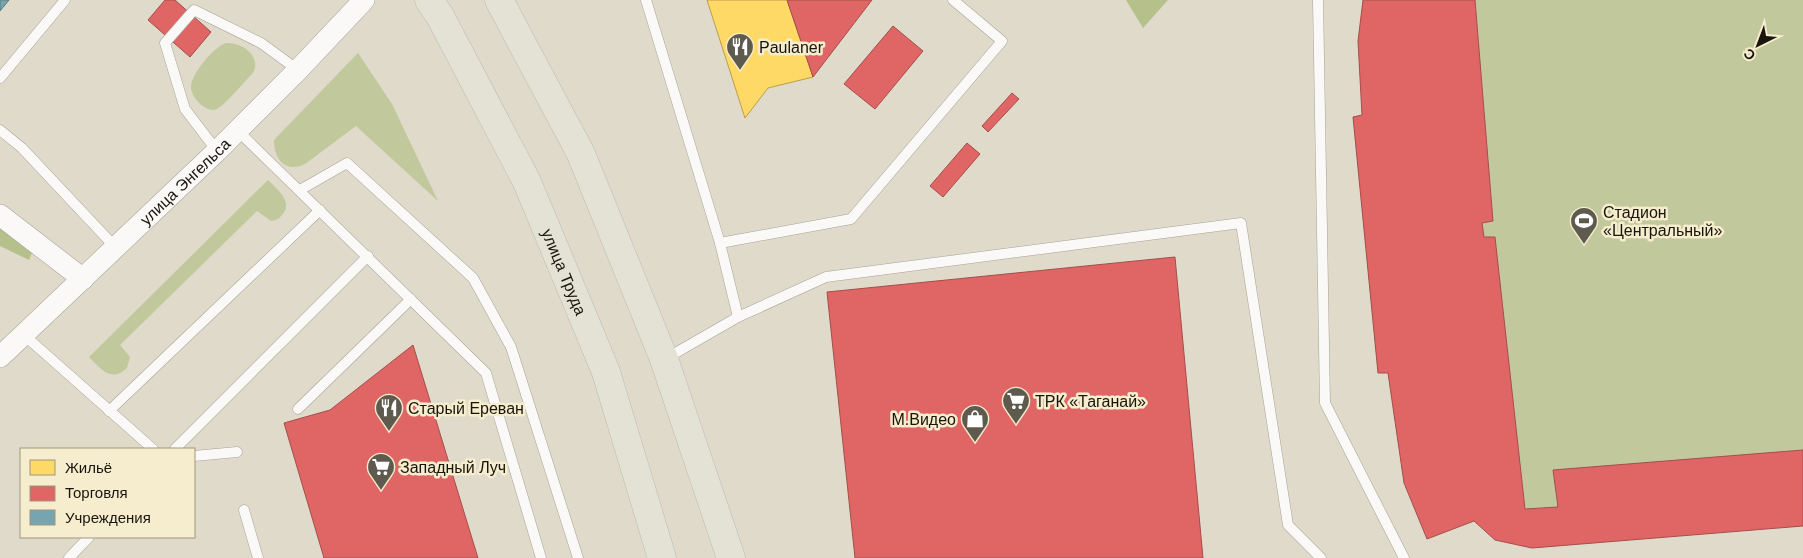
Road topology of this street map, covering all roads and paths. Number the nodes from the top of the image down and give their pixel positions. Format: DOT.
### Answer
graph roads {
  1 [pos="65,0"];
  2 [pos="364,0"];
  3 [pos="428,0"];
  4 [pos="499,0"];
  5 [pos="646,0"];
  6 [pos="953,0"];
  7 [pos="1318,0"];
  8 [pos="298,70"];
  9 [pos="0,78"];
  10 [pos="0,130"];
  11 [pos="238,131"];
  12 [pos="217,152"];
  13 [pos="300,190"];
  14 [pos="320,210"];
  15 [pos="0,215"];
  16 [pos="720,243"];
  17 [pos="116,248"];
  18 [pos="368,256"];
  19 [pos="82,279"];
  20 [pos="411,299"];
  21 [pos="738,318"];
  22 [pos="24,335"];
  23 [pos="0,357"];
  24 [pos="664,359"];
  25 [pos="298,409"];
  26 [pos="109,411"];
  27 [pos="152,448"];
  28 [pos="176,448"];
  29 [pos="238,452"];
  30 [pos="195,456"];
  31 [pos="244,510"];
  32 [pos="88,538"];
  33 [pos="69,558"];
  34 [pos="258,558"];
  35 [pos="541,558"];
  36 [pos="578,558"];
  37 [pos="662,558"];
  38 [pos="731,558"];
  39 [pos="1322,558"];
  40 [pos="1404,558"];
  1 -- 9 [label="lane"];
  2 -- 8 [label="street, улица Энгельса"];
  3 -- 37 [label="main road, улица Труда"];
  4 -- 24 [label="main road"];
  5 -- 16 [label="lane"];
  6 -- 16 [label="lane"];
  7 -- 40 [label="lane"];
  8 -- 11 [label="street, улица Энгельса"];
  8 -- 12 [label="lane"];
  10 -- 17 [label="lane"];
  11 -- 12 [label="street, улица Энгельса"];
  11 -- 13 [label="lane"];
  12 -- 17 [label="street, улица Энгельса"];
  13 -- 14 [label="lane"];
  13 -- 36 [label="lane"];
  14 -- 18 [label="lane"];
  14 -- 26 [label="lane"];
  15 -- 19 [label="street"];
  16 -- 21 [label="lane"];
  17 -- 19 [label="street, улица Энгельса"];
  18 -- 20 [label="lane"];
  18 -- 28 [label="lane"];
  19 -- 22 [label="street, улица Энгельса"];
  20 -- 25 [label="lane"];
  20 -- 35 [label="lane"];
  21 -- 24 [label="lane"];
  21 -- 39 [label="lane"];
  22 -- 23 [label="street, улица Энгельса"];
  22 -- 26 [label="lane"];
  24 -- 38 [label="main road"];
  26 -- 27 [label="lane"];
  29 -- 30 [label="lane"];
  31 -- 34 [label="lane"];
  32 -- 33 [label="lane"];
}
